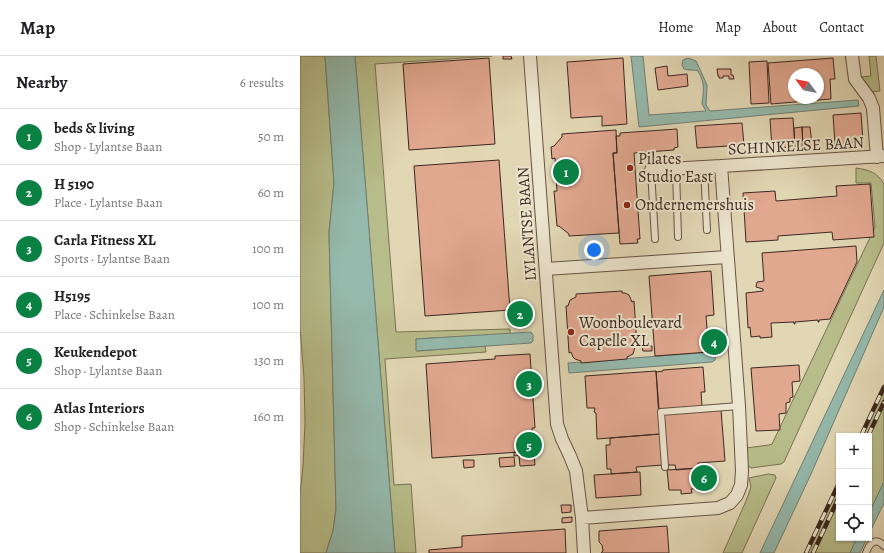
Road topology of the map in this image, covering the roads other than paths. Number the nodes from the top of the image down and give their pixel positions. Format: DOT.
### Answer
graph roads {
  1 [pos="530,56"];
  2 [pos="852,56"];
  3 [pos="881,157"];
  4 [pos="721,166"];
  5 [pos="704,167"];
  6 [pos="676,169"];
  7 [pos="651,170"];
  8 [pos="707,230"];
  9 [pos="678,238"];
  10 [pos="655,239"];
  11 [pos="728,257"];
  12 [pos="546,269"];
  13 [pos="739,406"];
  14 [pos="665,467"];
  15 [pos="582,518"];
  16 [pos="884,546"];
  17 [pos="584,553"];
  18 [pos="866,553"];
  1 -- 12 [label="street, LYLANTSE BAAN"];
  2 -- 3 [label="street"];
  3 -- 4 [label="street, SCHINKELSE BAAN"];
  4 -- 5 [label="street"];
  4 -- 11 [label="street, SCHINKELSE BAAN"];
  5 -- 6 [label="street"];
  5 -- 8 [label="lane"];
  6 -- 7 [label="street"];
  6 -- 9 [label="lane"];
  7 -- 10 [label="lane"];
  11 -- 12 [label="street"];
  11 -- 13 [label="street, SCHINKELSE BAAN"];
  12 -- 15 [label="street, LYLANTSE BAAN"];
  13 -- 14 [label="lane"];
  13 -- 15 [label="street, SCHINKELSE BAAN"];
  15 -- 17 [label="street, LYLANTSE BAAN"];
  16 -- 18 [label="lane"];
}
